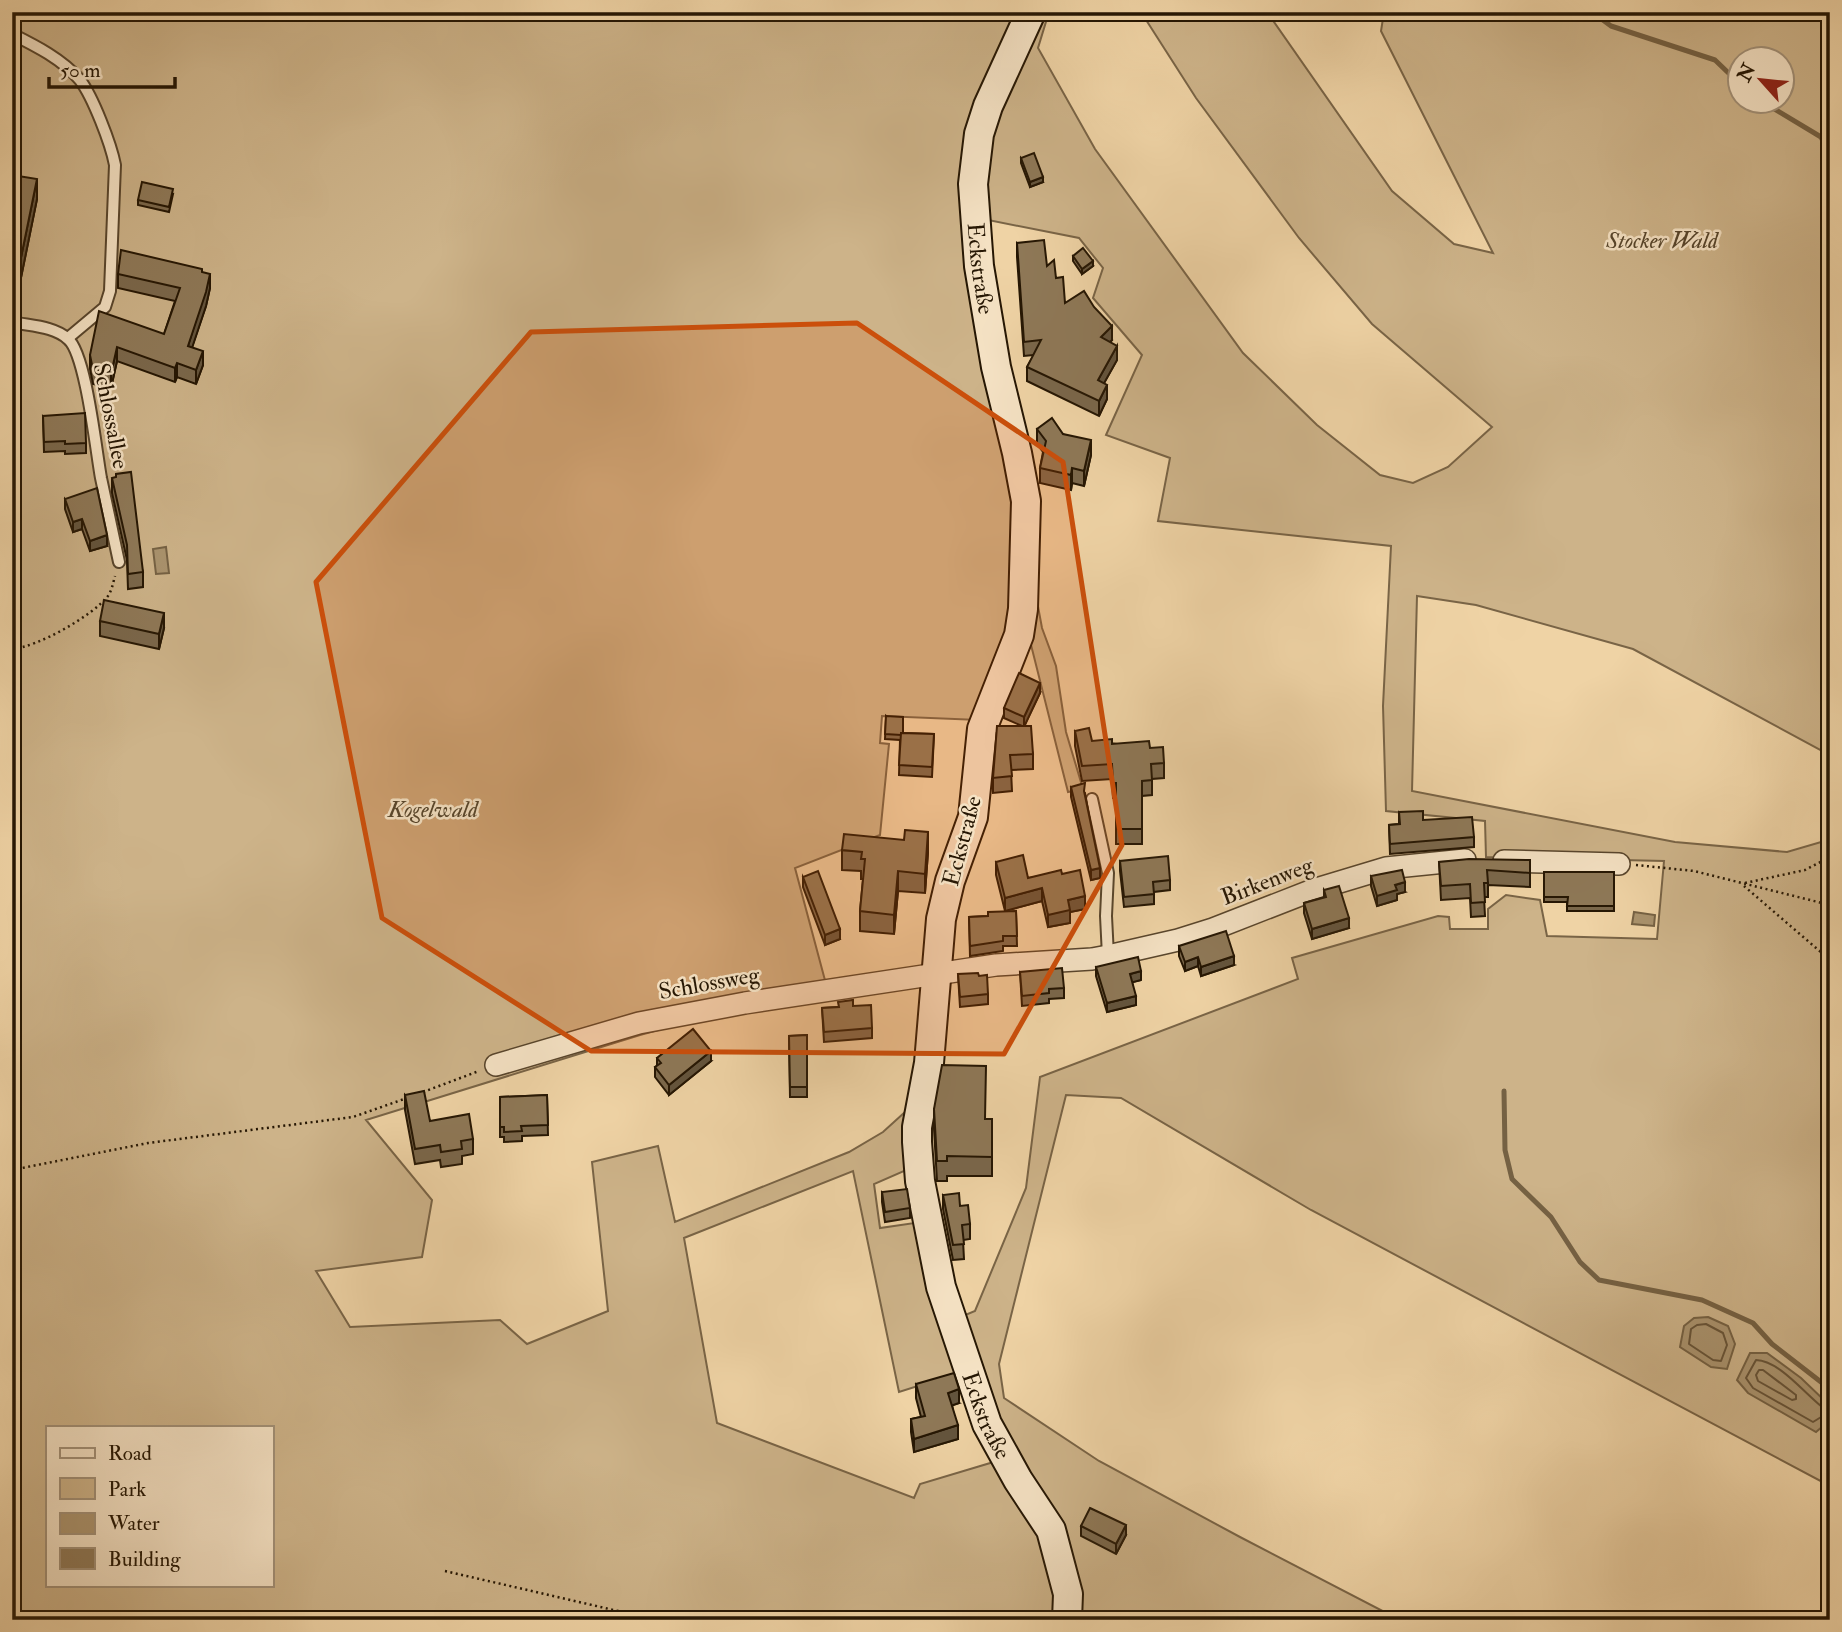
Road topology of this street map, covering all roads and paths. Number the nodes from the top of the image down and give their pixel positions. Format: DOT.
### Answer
graph roads {
  1 [pos="1031,12"];
  2 [pos="12,34"];
  3 [pos="12,322"];
  4 [pos="68,338"];
  5 [pos="119,562"];
  6 [pos="12,649"];
  7 [pos="1092,799"];
  8 [pos="1830,857"];
  9 [pos="1619,864"];
  10 [pos="1741,884"];
  11 [pos="1830,905"];
  12 [pos="1108,956"];
  13 [pos="1830,960"];
  14 [pos="937,973"];
  15 [pos="496,1065"];
  16 [pos="12,1170"];
  17 [pos="445,1571"];
  18 [pos="657,1620"];
  19 [pos="1067,1620"];
  1 -- 14 [label="street, Eckstraße"];
  2 -- 4 [label="lane"];
  3 -- 4 [label="lane, Schlossallee"];
  4 -- 5 [label="lane, Schlossallee"];
  5 -- 6 [label="path"];
  7 -- 12 [label="lane"];
  8 -- 10 [label="path"];
  9 -- 10 [label="path"];
  9 -- 12 [label="street, Birkenweg"];
  10 -- 11 [label="path"];
  10 -- 13 [label="path"];
  12 -- 14 [label="street, Birkenweg"];
  14 -- 15 [label="street, Schlossweg"];
  14 -- 19 [label="street, Eckstraße"];
  15 -- 16 [label="path"];
  17 -- 18 [label="path"];
}
